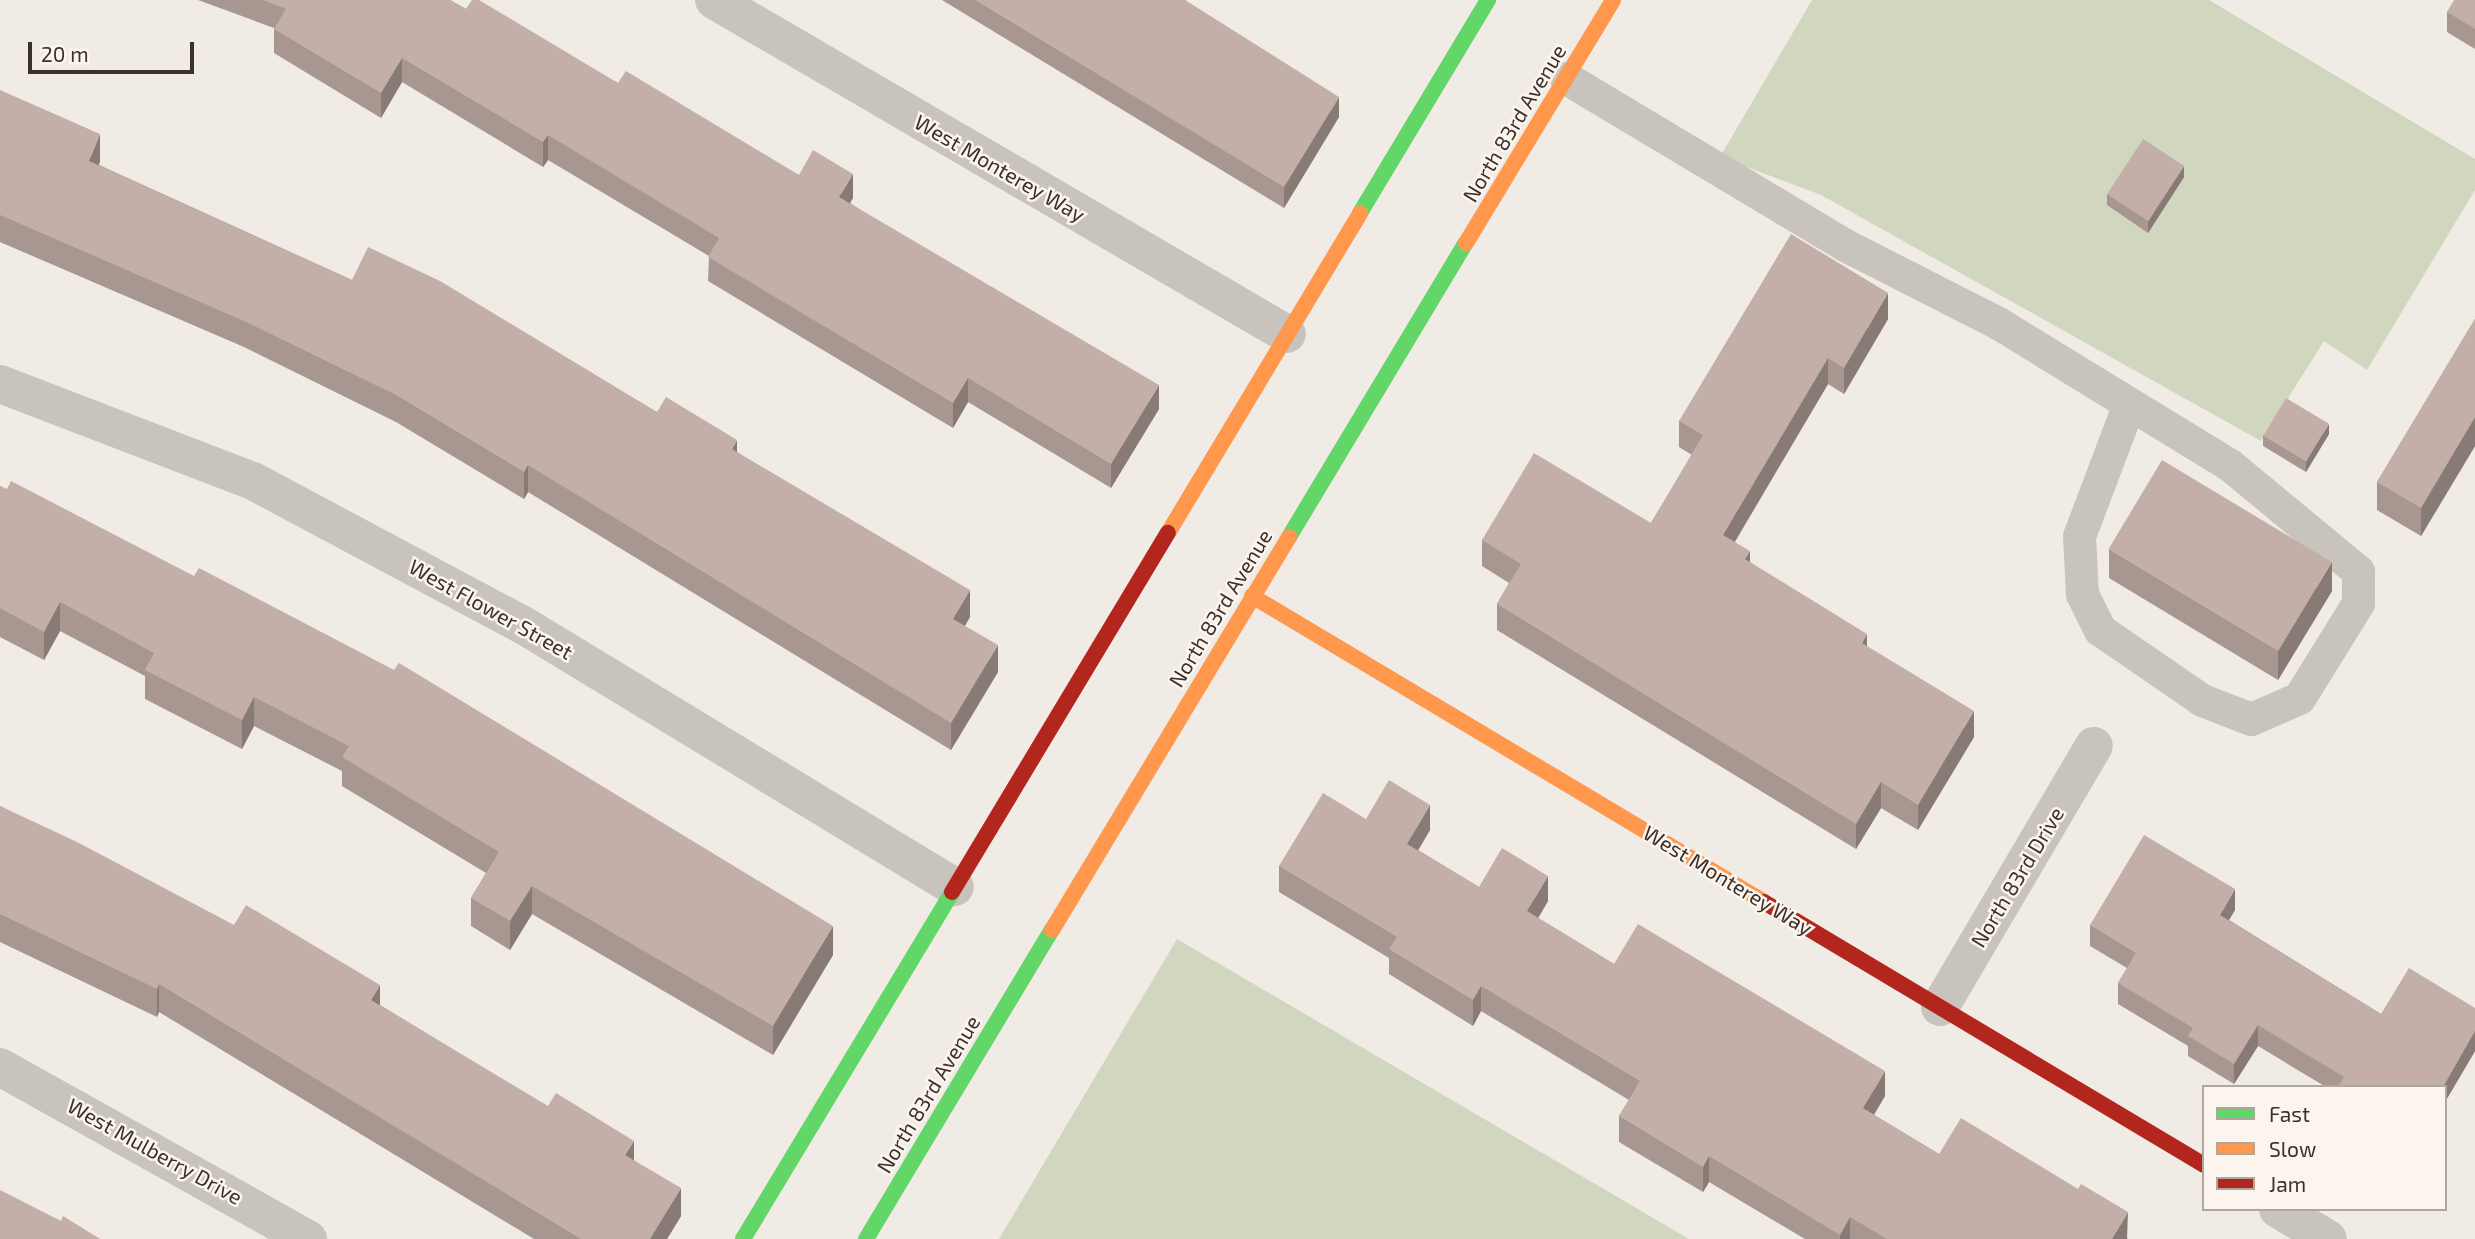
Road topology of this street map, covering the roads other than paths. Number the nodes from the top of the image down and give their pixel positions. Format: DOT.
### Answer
graph roads {
  1 [pos="714,0"];
  2 [pos="1488,0"];
  3 [pos="1613,0"];
  4 [pos="1566,78"];
  5 [pos="1287,334"];
  6 [pos="0,384"];
  7 [pos="2129,404"];
  8 [pos="1252,596"];
  9 [pos="2094,746"];
  10 [pos="955,887"];
  11 [pos="1940,1007"];
  12 [pos="0,1067"];
  13 [pos="2202,1164"];
  14 [pos="309,1239"];
  15 [pos="743,1239"];
  16 [pos="866,1239"];
  1 -- 5 [label="street, West Monterey Way"];
  2 -- 5 [label="street"];
  3 -- 4 [label="street, North 83rd Avenue"];
  4 -- 7 [label="lane"];
  4 -- 8 [label="street, North 83rd Avenue"];
  5 -- 10 [label="street"];
  6 -- 10 [label="street, West Flower Street"];
  7 -- 7 [label="lane"];
  8 -- 11 [label="street, West Monterey Way"];
  8 -- 16 [label="street, North 83rd Avenue"];
  9 -- 11 [label="street, North 83rd Drive"];
  10 -- 15 [label="street"];
  11 -- 13 [label="street, West Monterey Way"];
  12 -- 14 [label="street, West Mulberry Drive"];
}
